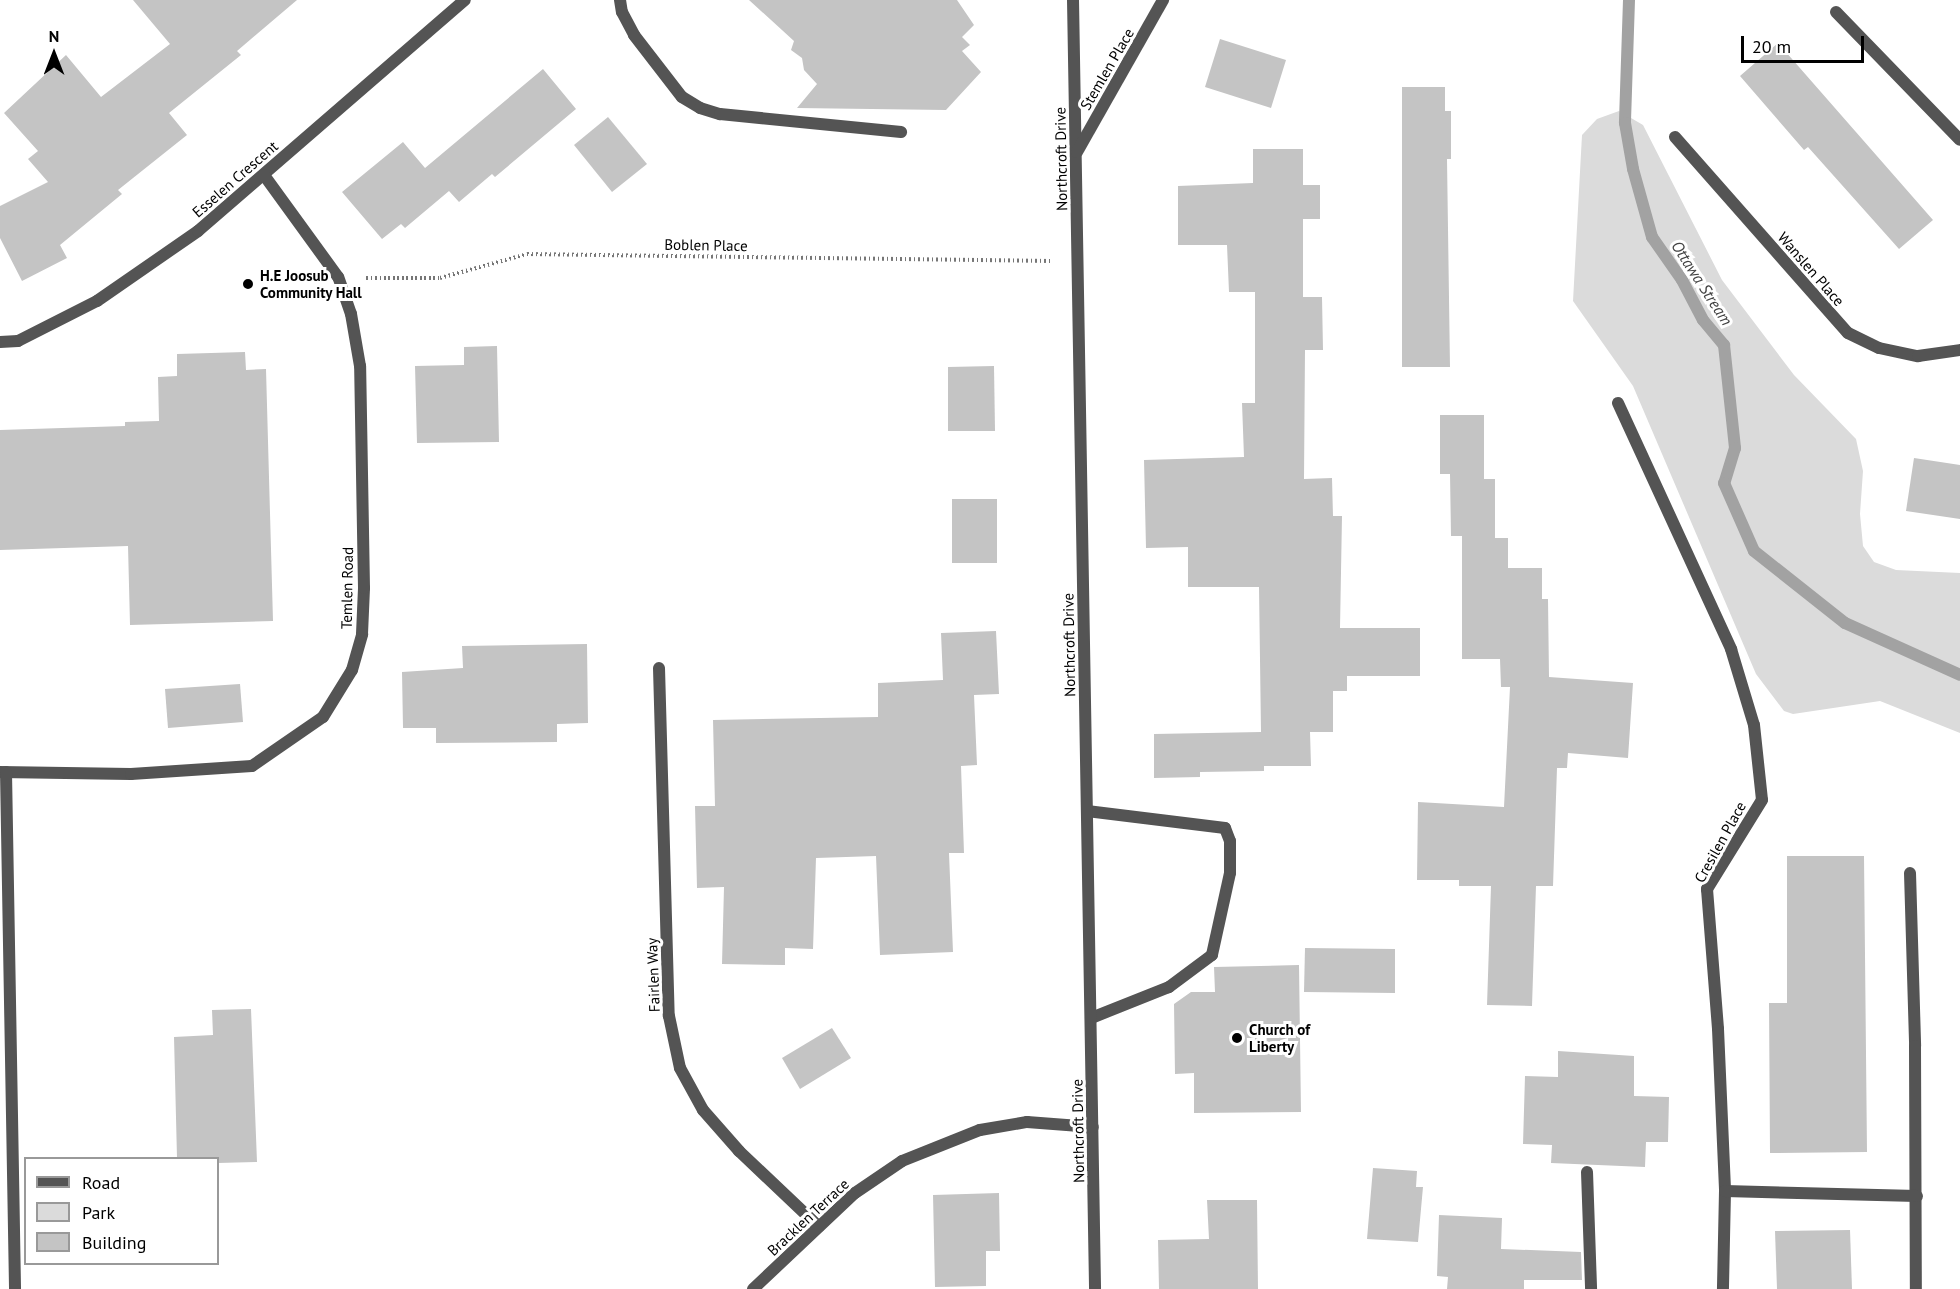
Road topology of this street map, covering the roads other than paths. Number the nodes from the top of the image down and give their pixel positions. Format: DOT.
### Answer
graph roads {
  1 [pos="465,0"];
  2 [pos="620,0"];
  3 [pos="1073,0"];
  4 [pos="1163,0"];
  5 [pos="1836,12"];
  6 [pos="901,132"];
  7 [pos="1675,137"];
  8 [pos="1960,140"];
  9 [pos="1076,153"];
  10 [pos="264,175"];
  11 [pos="0,342"];
  12 [pos="1960,350"];
  13 [pos="1618,403"];
  14 [pos="659,668"];
  15 [pos="3,772"];
  16 [pos="1087,811"];
  17 [pos="1910,873"];
  18 [pos="1091,1018"];
  19 [pos="1093,1127"];
  20 [pos="1587,1172"];
  21 [pos="1725,1191"];
  22 [pos="1917,1196"];
  23 [pos="819,1227"];
  24 [pos="15,1289"];
  25 [pos="753,1289"];
  26 [pos="1095,1289"];
  27 [pos="1591,1289"];
  28 [pos="1723,1289"];
  29 [pos="1916,1289"];
  1 -- 10 [label="street, Esselen Crescent"];
  2 -- 6 [label="street"];
  3 -- 9 [label="street, Northcroft Drive"];
  4 -- 9 [label="street, Stemlen Place"];
  5 -- 8 [label="street"];
  7 -- 12 [label="street, Wanslen Place"];
  9 -- 16 [label="street, Northcroft Drive"];
  10 -- 11 [label="street, Esselen Crescent"];
  10 -- 15 [label="street, Temlen Road"];
  13 -- 21 [label="street, Cresilen Place"];
  14 -- 23 [label="street, Fairlen Way"];
  15 -- 24 [label="street"];
  16 -- 18 [label="street, Northcroft Drive"];
  16 -- 18 [label="street"];
  17 -- 22 [label="street"];
  18 -- 19 [label="street, Northcroft Drive"];
  19 -- 23 [label="street, Bracklen Terrace"];
  19 -- 26 [label="street, Northcroft Drive"];
  20 -- 27 [label="street"];
  21 -- 22 [label="street"];
  21 -- 28 [label="street, Cresilen Place"];
  22 -- 29 [label="street"];
  23 -- 25 [label="street, Bracklen Terrace"];
}
